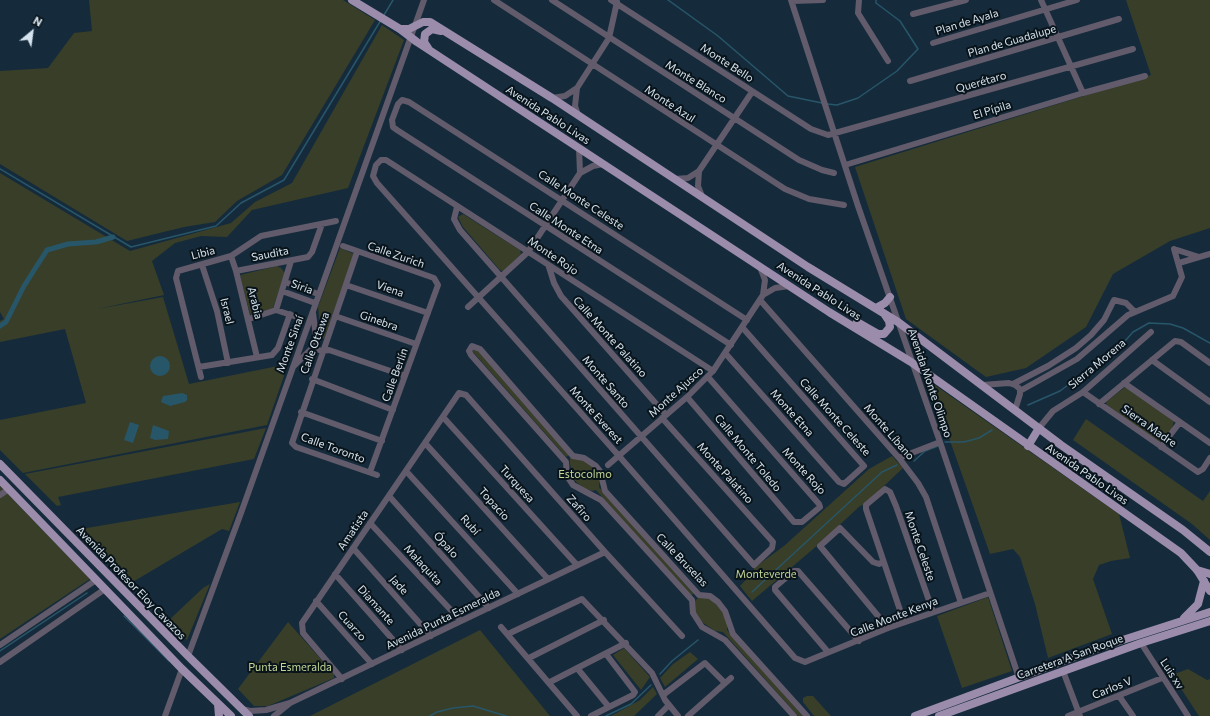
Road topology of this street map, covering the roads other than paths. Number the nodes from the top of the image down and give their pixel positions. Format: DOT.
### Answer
graph roads {
  1 [pos="352,0"];
  2 [pos="424,0"];
  3 [pos="494,0"];
  4 [pos="552,0"];
  5 [pos="792,0"];
  6 [pos="823,0"];
  7 [pos="859,0"];
  8 [pos="966,0"];
  9 [pos="1041,0"];
  10 [pos="1077,0"];
  11 [pos="615,1"];
  12 [pos="1046,9"];
  13 [pos="913,14"];
  14 [pos="1119,19"];
  15 [pos="415,25"];
  16 [pos="398,28"];
  17 [pos="446,32"];
  18 [pos="410,38"];
  19 [pos="609,38"];
  20 [pos="1059,38"];
  21 [pos="932,43"];
  22 [pos="1132,49"];
  23 [pos="432,52"];
  24 [pos="888,61"];
  25 [pos="592,65"];
  26 [pos="1072,65"];
  27 [pos="1144,76"];
  28 [pos="910,81"];
  29 [pos="577,88"];
  30 [pos="752,92"];
  31 [pos="1083,93"];
  32 [pos="552,98"];
  33 [pos="402,100"];
  34 [pos="578,115"];
  35 [pos="735,118"];
  36 [pos="835,135"];
  37 [pos="716,146"];
  38 [pos="579,148"];
  39 [pos="367,157"];
  40 [pos="603,164"];
  41 [pos="845,165"];
  42 [pos="375,168"];
  43 [pos="699,171"];
  44 [pos="580,173"];
  45 [pos="834,173"];
  46 [pos="675,179"];
  47 [pos="702,197"];
  48 [pos="562,200"];
  49 [pos="844,205"];
  50 [pos="457,207"];
  51 [pos="336,221"];
  52 [pos="322,224"];
  53 [pos="545,226"];
  54 [pos="343,246"];
  55 [pos="357,252"];
  56 [pos="528,252"];
  57 [pos="1210,254"];
  58 [pos="230,256"];
  59 [pos="1198,257"];
  60 [pos="291,261"];
  61 [pos="1179,263"];
  62 [pos="202,264"];
  63 [pos="549,267"];
  64 [pos="760,267"];
  65 [pos="236,271"];
  66 [pos="502,278"];
  67 [pos="285,282"];
  68 [pos="346,284"];
  69 [pos="438,285"];
  70 [pos="792,286"];
  71 [pos="282,291"];
  72 [pos="318,294"];
  73 [pos="890,297"];
  74 [pos="478,298"];
  75 [pos="762,298"];
  76 [pos="315,303"];
  77 [pos="468,306"];
  78 [pos="876,308"];
  79 [pos="276,310"];
  80 [pos="312,311"];
  81 [pos="1134,311"];
  82 [pos="829,312"];
  83 [pos="428,313"];
  84 [pos="883,313"];
  85 [pos="290,314"];
  86 [pos="335,316"];
  87 [pos="297,317"];
  88 [pos="249,319"];
  89 [pos="747,320"];
  90 [pos="898,322"];
  91 [pos="742,327"];
  92 [pos="1151,332"];
  93 [pos="316,341"];
  94 [pos="416,344"];
  95 [pos="731,346"];
  96 [pos="313,348"];
  97 [pos="325,349"];
  98 [pos="726,354"];
  99 [pos="257,357"];
  100 [pos="1152,360"];
  101 [pos="911,362"];
  102 [pos="1210,362"];
  103 [pos="228,363"];
  104 [pos="199,367"];
  105 [pos="292,367"];
  106 [pos="713,371"];
  107 [pos="405,376"];
  108 [pos="201,377"];
  109 [pos="708,378"];
  110 [pos="312,379"];
  111 [pos="1124,383"];
  112 [pos="1013,384"];
  113 [pos="982,385"];
  114 [pos="1020,391"];
  115 [pos="1083,392"];
  116 [pos="461,393"];
  117 [pos="687,397"];
  118 [pos="1210,402"];
  119 [pos="1099,404"];
  120 [pos="393,410"];
  121 [pos="1015,410"];
  122 [pos="301,412"];
  123 [pos="664,416"];
  124 [pos="443,417"];
  125 [pos="1180,422"];
  126 [pos="1039,428"];
  127 [pos="641,436"];
  128 [pos="291,440"];
  129 [pos="382,441"];
  130 [pos="940,442"];
  131 [pos="425,443"];
  132 [pos="1210,443"];
  133 [pos="1028,446"];
  134 [pos="1161,447"];
  135 [pos="572,456"];
  136 [pos="618,456"];
  137 [pos="899,458"];
  138 [pos="1210,458"];
  139 [pos="566,462"];
  140 [pos="0,464"];
  141 [pos="608,465"];
  142 [pos="406,470"];
  143 [pos="370,472"];
  144 [pos="377,475"];
  145 [pos="0,480"];
  146 [pos="844,484"];
  147 [pos="9,489"];
  148 [pos="0,495"];
  149 [pos="389,496"];
  150 [pos="794,522"];
  151 [pos="370,523"];
  152 [pos="353,548"];
  153 [pos="1208,549"];
  154 [pos="605,552"];
  155 [pos="883,562"];
  156 [pos="577,565"];
  157 [pos="754,565"];
  158 [pos="1197,570"];
  159 [pos="335,574"];
  160 [pos="1210,574"];
  161 [pos="548,579"];
  162 [pos="96,580"];
  163 [pos="1204,582"];
  164 [pos="105,589"];
  165 [pos="1210,591"];
  166 [pos="990,593"];
  167 [pos="518,594"];
  168 [pos="699,595"];
  169 [pos="692,600"];
  170 [pos="316,601"];
  171 [pos="960,602"];
  172 [pos="489,608"];
  173 [pos="933,612"];
  174 [pos="1210,612"];
  175 [pos="604,620"];
  176 [pos="461,621"];
  177 [pos="1210,621"];
  178 [pos="904,622"];
  179 [pos="1179,622"];
  180 [pos="501,627"];
  181 [pos="888,628"];
  182 [pos="508,634"];
  183 [pos="431,636"];
  184 [pos="682,636"];
  185 [pos="858,640"];
  186 [pos="626,643"];
  187 [pos="1141,643"];
  188 [pos="0,645"];
  189 [pos="1101,647"];
  190 [pos="402,650"];
  191 [pos="828,652"];
  192 [pos="606,654"];
  193 [pos="188,656"];
  194 [pos="529,658"];
  195 [pos="0,662"];
  196 [pos="805,662"];
  197 [pos="372,664"];
  198 [pos="577,668"];
  199 [pos="182,669"];
  200 [pos="1063,671"];
  201 [pos="342,678"];
  202 [pos="731,678"];
  203 [pos="1019,678"];
  204 [pos="1162,678"];
  205 [pos="550,682"];
  206 [pos="725,683"];
  207 [pos="663,695"];
  208 [pos="1120,696"];
  209 [pos="290,703"];
  210 [pos="218,704"];
  211 [pos="668,706"];
  212 [pos="609,707"];
  213 [pos="241,709"];
  214 [pos="1079,714"];
  215 [pos="165,716"];
  216 [pos="219,716"];
  217 [pos="231,716"];
  218 [pos="249,716"];
  219 [pos="274,716"];
  220 [pos="577,716"];
  221 [pos="591,716"];
  222 [pos="658,716"];
  223 [pos="677,716"];
  224 [pos="688,716"];
  225 [pos="794,716"];
  226 [pos="807,716"];
  227 [pos="915,716"];
  228 [pos="939,716"];
  229 [pos="1068,716"];
  230 [pos="1133,716"];
  231 [pos="1188,716"];
  1 -- 16 [label="main road, Avenida Pablo Livas"];
  2 -- 15 [label="street, Monte Sinaí"];
  3 -- 25 [label="street, Monte Azul"];
  4 -- 19 [label="street, Monte Blanco"];
  5 -- 6 [label="street"];
  5 -- 36 [label="street, Avenida Monte Olimpo"];
  7 -- 24 [label="street"];
  8 -- 13 [label="street"];
  9 -- 12 [label="street"];
  10 -- 12 [label="street, Plan de Ayala"];
  11 -- 19 [label="street"];
  11 -- 30 [label="street, Monte Bello"];
  12 -- 20 [label="street"];
  12 -- 21 [label="street, Plan de Ayala"];
  14 -- 20 [label="street, Plan de Guadalupe"];
  15 -- 16 [label="main road, Avenida Pablo Livas"];
  15 -- 17 [label="main road, Avenida Pablo Livas"];
  15 -- 18 [label="street, Monte Sinaí"];
  16 -- 18 [label="main road, Avenida Pablo Livas"];
  17 -- 23 [label="main road"];
  17 -- 32 [label="main road, Avenida Pablo Livas"];
  18 -- 23 [label="main road, Avenida Pablo Livas"];
  18 -- 39 [label="street, Monte Sinaí"];
  19 -- 25 [label="street"];
  19 -- 35 [label="street, Monte Blanco"];
  20 -- 26 [label="street"];
  20 -- 28 [label="street, Plan de Guadalupe"];
  22 -- 26 [label="street, Querétaro"];
  23 -- 38 [label="main road, Avenida Pablo Livas"];
  25 -- 29 [label="street"];
  25 -- 37 [label="street, Monte Azul"];
  26 -- 31 [label="street"];
  26 -- 36 [label="street, Querétaro"];
  27 -- 31 [label="street, El Pípila"];
  29 -- 32 [label="street"];
  29 -- 34 [label="street"];
  30 -- 35 [label="street"];
  30 -- 36 [label="street, Monte Bello"];
  31 -- 41 [label="street, El Pípila"];
  32 -- 34 [label="main road, Avenida Pablo Livas"];
  33 -- 48 [label="street, Calle Monte Celeste"];
  33 -- 53 [label="street, Calle Monte Etna"];
  34 -- 46 [label="main road, Avenida Pablo Livas"];
  35 -- 37 [label="street"];
  35 -- 45 [label="street, Monte Blanco"];
  36 -- 41 [label="street, Avenida Monte Olimpo"];
  37 -- 43 [label="street"];
  37 -- 49 [label="street, Monte Azul"];
  38 -- 40 [label="main road, Avenida Pablo Livas"];
  38 -- 44 [label="street"];
  39 -- 42 [label="street"];
  39 -- 72 [label="street, Monte Sinaí"];
  40 -- 44 [label="street"];
  40 -- 64 [label="main road, Avenida Pablo Livas"];
  41 -- 73 [label="street, Avenida Monte Olimpo"];
  42 -- 50 [label="street, Monte Rojo"];
  42 -- 74 [label="street, Monte Everest"];
  43 -- 46 [label="street"];
  43 -- 47 [label="street"];
  44 -- 48 [label="street"];
  46 -- 47 [label="main road, Avenida Pablo Livas"];
  47 -- 78 [label="main road, Avenida Pablo Livas"];
  48 -- 53 [label="street"];
  48 -- 89 [label="street, Calle Monte Celeste"];
  50 -- 56 [label="street, Monte Rojo"];
  50 -- 66 [label="street, Monte Santo"];
  51 -- 52 [label="street, Libia"];
  52 -- 58 [label="street, Libia"];
  52 -- 60 [label="street, Saudita"];
  53 -- 56 [label="street"];
  53 -- 95 [label="street, Calle Monte Etna"];
  54 -- 55 [label="street, Calle Zurich"];
  55 -- 68 [label="street, Calle Ottawa"];
  55 -- 69 [label="street, Calle Zurich"];
  56 -- 63 [label="street, Monte Rojo"];
  56 -- 66 [label="street"];
  57 -- 59 [label="street"];
  58 -- 62 [label="street, Libia"];
  58 -- 65 [label="street, Arabia"];
  59 -- 61 [label="street"];
  59 -- 61 [label="street"];
  60 -- 65 [label="street, Saudita"];
  60 -- 67 [label="street"];
  61 -- 81 [label="street"];
  62 -- 103 [label="street, Israel"];
  62 -- 104 [label="street, Libia"];
  63 -- 106 [label="street, Monte Rojo"];
  63 -- 123 [label="street, Calle Monte Palatino"];
  64 -- 70 [label="main road, Avenida Pablo Livas"];
  64 -- 75 [label="street"];
  65 -- 88 [label="street, Arabia"];
  66 -- 74 [label="street"];
  66 -- 127 [label="street, Monte Santo"];
  67 -- 71 [label="street"];
  67 -- 72 [label="street"];
  68 -- 83 [label="street, Viena"];
  68 -- 86 [label="street, Calle Ottawa"];
  69 -- 83 [label="street, Calle Berlín"];
  70 -- 75 [label="street"];
  70 -- 82 [label="main road, Avenida Pablo Livas"];
  71 -- 76 [label="street, Siria"];
  71 -- 79 [label="street"];
  72 -- 76 [label="street, Monte Sinaí"];
  73 -- 78 [label="main road"];
  73 -- 90 [label="street, Avenida Monte Olimpo"];
  74 -- 77 [label="street"];
  74 -- 136 [label="street, Monte Everest"];
  75 -- 89 [label="street, Monte Ajusco"];
  75 -- 137 [label="street, Monte Líbano"];
  76 -- 80 [label="street, Monte Sinaí"];
  78 -- 84 [label="main road, Avenida Pablo Livas"];
  79 -- 85 [label="street"];
  79 -- 88 [label="street"];
  80 -- 93 [label="street"];
  80 -- 105 [label="street, Monte Sinaí"];
  81 -- 112 [label="street"];
  81 -- 114 [label="street"];
  82 -- 84 [label="main road"];
  82 -- 101 [label="main road, Avenida Pablo Livas"];
  83 -- 94 [label="street, Calle Berlín"];
  84 -- 90 [label="main road, Avenida Pablo Livas"];
  85 -- 87 [label="street"];
  85 -- 99 [label="street"];
  86 -- 94 [label="street, Ginebra"];
  86 -- 97 [label="street, Calle Ottawa"];
  88 -- 99 [label="street, Arabia"];
  89 -- 91 [label="street, Monte Ajusco"];
  90 -- 101 [label="street, Avenida Monte Olimpo"];
  90 -- 113 [label="main road, Avenida Pablo Livas"];
  91 -- 95 [label="street, Monte Ajusco"];
  91 -- 146 [label="street, Calle Monte Celeste"];
  92 -- 115 [label="street, Sierra Morena"];
  93 -- 96 [label="street"];
  93 -- 97 [label="street"];
  94 -- 107 [label="street, Calle Berlín"];
  95 -- 98 [label="street, Monte Ajusco"];
  96 -- 97 [label="street"];
  96 -- 105 [label="street"];
  97 -- 107 [label="street"];
  97 -- 110 [label="street, Calle Ottawa"];
  98 -- 106 [label="street, Monte Ajusco"];
  98 -- 146 [label="street, Monte Etna"];
  99 -- 103 [label="street"];
  100 -- 102 [label="street"];
  100 -- 111 [label="street"];
  100 -- 118 [label="street"];
  101 -- 130 [label="street, Avenida Monte Olimpo"];
  101 -- 133 [label="main road, Avenida Pablo Livas"];
  103 -- 104 [label="street"];
  104 -- 108 [label="street, Libia"];
  105 -- 193 [label="street, Monte Sinaí"];
  106 -- 109 [label="street, Monte Ajusco"];
  107 -- 120 [label="street, Calle Berlín"];
  109 -- 117 [label="street, Monte Ajusco"];
  109 -- 150 [label="street, Monte Rojo"];
  110 -- 120 [label="street"];
  110 -- 122 [label="street, Calle Ottawa"];
  111 -- 119 [label="street"];
  111 -- 125 [label="street"];
  112 -- 113 [label="street"];
  112 -- 114 [label="street"];
  113 -- 121 [label="main road, Avenida Pablo Livas"];
  114 -- 121 [label="street"];
  115 -- 119 [label="street, Sierra Madre"];
  115 -- 126 [label="street, Sierra Morena"];
  116 -- 124 [label="street, Amatista"];
  116 -- 154 [label="street, Zafiro"];
  117 -- 123 [label="street, Monte Ajusco"];
  117 -- 150 [label="street, Calle Monte Toledo"];
  119 -- 134 [label="street, Sierra Madre"];
  120 -- 129 [label="street, Calle Berlín"];
  121 -- 126 [label="main road, Avenida Pablo Livas"];
  122 -- 128 [label="street, Calle Ottawa"];
  122 -- 129 [label="street"];
  123 -- 127 [label="street, Monte Ajusco"];
  123 -- 157 [label="street, Monte Palatino"];
  124 -- 131 [label="street, Amatista"];
  124 -- 156 [label="street, Turquesa"];
  125 -- 132 [label="street"];
  125 -- 134 [label="street"];
  126 -- 133 [label="main road"];
  126 -- 153 [label="main road, Avenida Pablo Livas"];
  127 -- 136 [label="street, Monte Ajusco"];
  127 -- 157 [label="street, Monte Santo"];
  128 -- 143 [label="street, Calle Toronto"];
  129 -- 143 [label="street, Calle Berlín"];
  130 -- 137 [label="street"];
  130 -- 166 [label="street, Avenida Monte Olimpo"];
  131 -- 142 [label="street, Amatista"];
  131 -- 161 [label="street, Topacio"];
  133 -- 158 [label="main road, Avenida Pablo Livas"];
  134 -- 138 [label="street, Sierra Madre"];
  135 -- 139 [label="street"];
  135 -- 139 [label="street, Calle Bruselas"];
  135 -- 168 [label="street, Calle Bruselas"];
  136 -- 141 [label="street, Monte Ajusco"];
  136 -- 196 [label="street, Monte Everest"];
  137 -- 171 [label="street, Monte Líbano"];
  139 -- 169 [label="street, Calle Bruselas"];
  140 -- 193 [label="main road, Avenida Profesor Eloy Cavazos"];
  142 -- 149 [label="street, Amatista"];
  142 -- 167 [label="street, Rubí"];
  143 -- 144 [label="street, Calle Toronto"];
  145 -- 147 [label="main road, Avenida Profesor Eloy Cavazos"];
  147 -- 148 [label="street"];
  147 -- 162 [label="main road, Avenida Profesor Eloy Cavazos"];
  149 -- 151 [label="street, Amatista"];
  149 -- 172 [label="street, Ópalo"];
  151 -- 152 [label="street, Amatista"];
  151 -- 176 [label="street, Malaquita"];
  152 -- 159 [label="street, Amatista"];
  152 -- 183 [label="street, Jade"];
  154 -- 156 [label="street, Avenida Punta Esmeralda"];
  154 -- 184 [label="street, Zafiro"];
  155 -- 173 [label="street, Monte Celeste"];
  155 -- 178 [label="street"];
  155 -- 181 [label="street"];
  156 -- 161 [label="street, Avenida Punta Esmeralda"];
  158 -- 160 [label="main road"];
  158 -- 163 [label="main road, Avenida Pablo Livas"];
  159 -- 170 [label="street, Amatista"];
  159 -- 190 [label="street, Diamante"];
  161 -- 167 [label="street, Avenida Punta Esmeralda"];
  162 -- 164 [label="main road, Avenida Profesor Eloy Cavazos"];
  162 -- 188 [label="street"];
  163 -- 165 [label="main road, Avenida Pablo Livas"];
  163 -- 179 [label="main road"];
  164 -- 195 [label="street"];
  164 -- 199 [label="main road, Avenida Profesor Eloy Cavazos"];
  166 -- 171 [label="street, Calle Monte Kenya"];
  166 -- 203 [label="street, Avenida Monte Olimpo"];
  167 -- 172 [label="street, Avenida Punta Esmeralda"];
  168 -- 169 [label="street"];
  168 -- 226 [label="street, Calle Bruselas"];
  169 -- 225 [label="street, Calle Bruselas"];
  170 -- 197 [label="street, Cuarzo"];
  170 -- 201 [label="street, Amatista"];
  171 -- 173 [label="street, Calle Monte Kenya"];
  172 -- 176 [label="street, Avenida Punta Esmeralda"];
  173 -- 178 [label="street, Calle Monte Kenya"];
  174 -- 179 [label="main road"];
  175 -- 182 [label="street"];
  175 -- 186 [label="street"];
  175 -- 194 [label="street"];
  176 -- 183 [label="street, Avenida Punta Esmeralda"];
  177 -- 187 [label="main road, Carretera A San Roque"];
  178 -- 181 [label="street, Calle Monte Kenya"];
  179 -- 187 [label="main road"];
  179 -- 189 [label="main road, Carretera A San Roque"];
  180 -- 182 [label="street"];
  181 -- 185 [label="street, Calle Monte Kenya"];
  182 -- 194 [label="street"];
  183 -- 190 [label="street, Avenida Punta Esmeralda"];
  185 -- 191 [label="street, Calle Monte Kenya"];
  185 -- 191 [label="street"];
  186 -- 192 [label="street"];
  186 -- 207 [label="street"];
  187 -- 189 [label="main road"];
  187 -- 200 [label="main road, Carretera A San Roque"];
  187 -- 204 [label="street, Luis xv"];
  189 -- 203 [label="main road, Carretera A San Roque"];
  190 -- 197 [label="street, Avenida Punta Esmeralda"];
  191 -- 196 [label="street, Calle Monte Kenya"];
  192 -- 198 [label="street"];
  192 -- 212 [label="street"];
  193 -- 213 [label="main road, Avenida Profesor Eloy Cavazos"];
  194 -- 205 [label="street"];
  197 -- 201 [label="street, Avenida Punta Esmeralda"];
  198 -- 205 [label="street"];
  198 -- 212 [label="street"];
  199 -- 210 [label="main road, Avenida Profesor Eloy Cavazos"];
  199 -- 215 [label="street"];
  200 -- 214 [label="street"];
  200 -- 228 [label="main road, Carretera A San Roque"];
  201 -- 209 [label="street, Avenida Punta Esmeralda"];
  202 -- 206 [label="street"];
  203 -- 227 [label="main road, Carretera A San Roque"];
  204 -- 208 [label="street, Carlos V"];
  204 -- 231 [label="street, Luis xv"];
  205 -- 220 [label="street"];
  206 -- 207 [label="street"];
  206 -- 224 [label="street"];
  207 -- 211 [label="street"];
  208 -- 214 [label="street, Carlos V"];
  208 -- 230 [label="street"];
  209 -- 213 [label="street, Avenida Punta Esmeralda"];
  209 -- 219 [label="street, Avenida Punta Esmeralda"];
  210 -- 216 [label="main road"];
  210 -- 217 [label="main road, Avenida Profesor Eloy Cavazos"];
  211 -- 222 [label="street"];
  211 -- 223 [label="street"];
  212 -- 221 [label="street"];
  213 -- 218 [label="main road, Avenida Profesor Eloy Cavazos"];
  214 -- 229 [label="street, Carlos V"];
}
